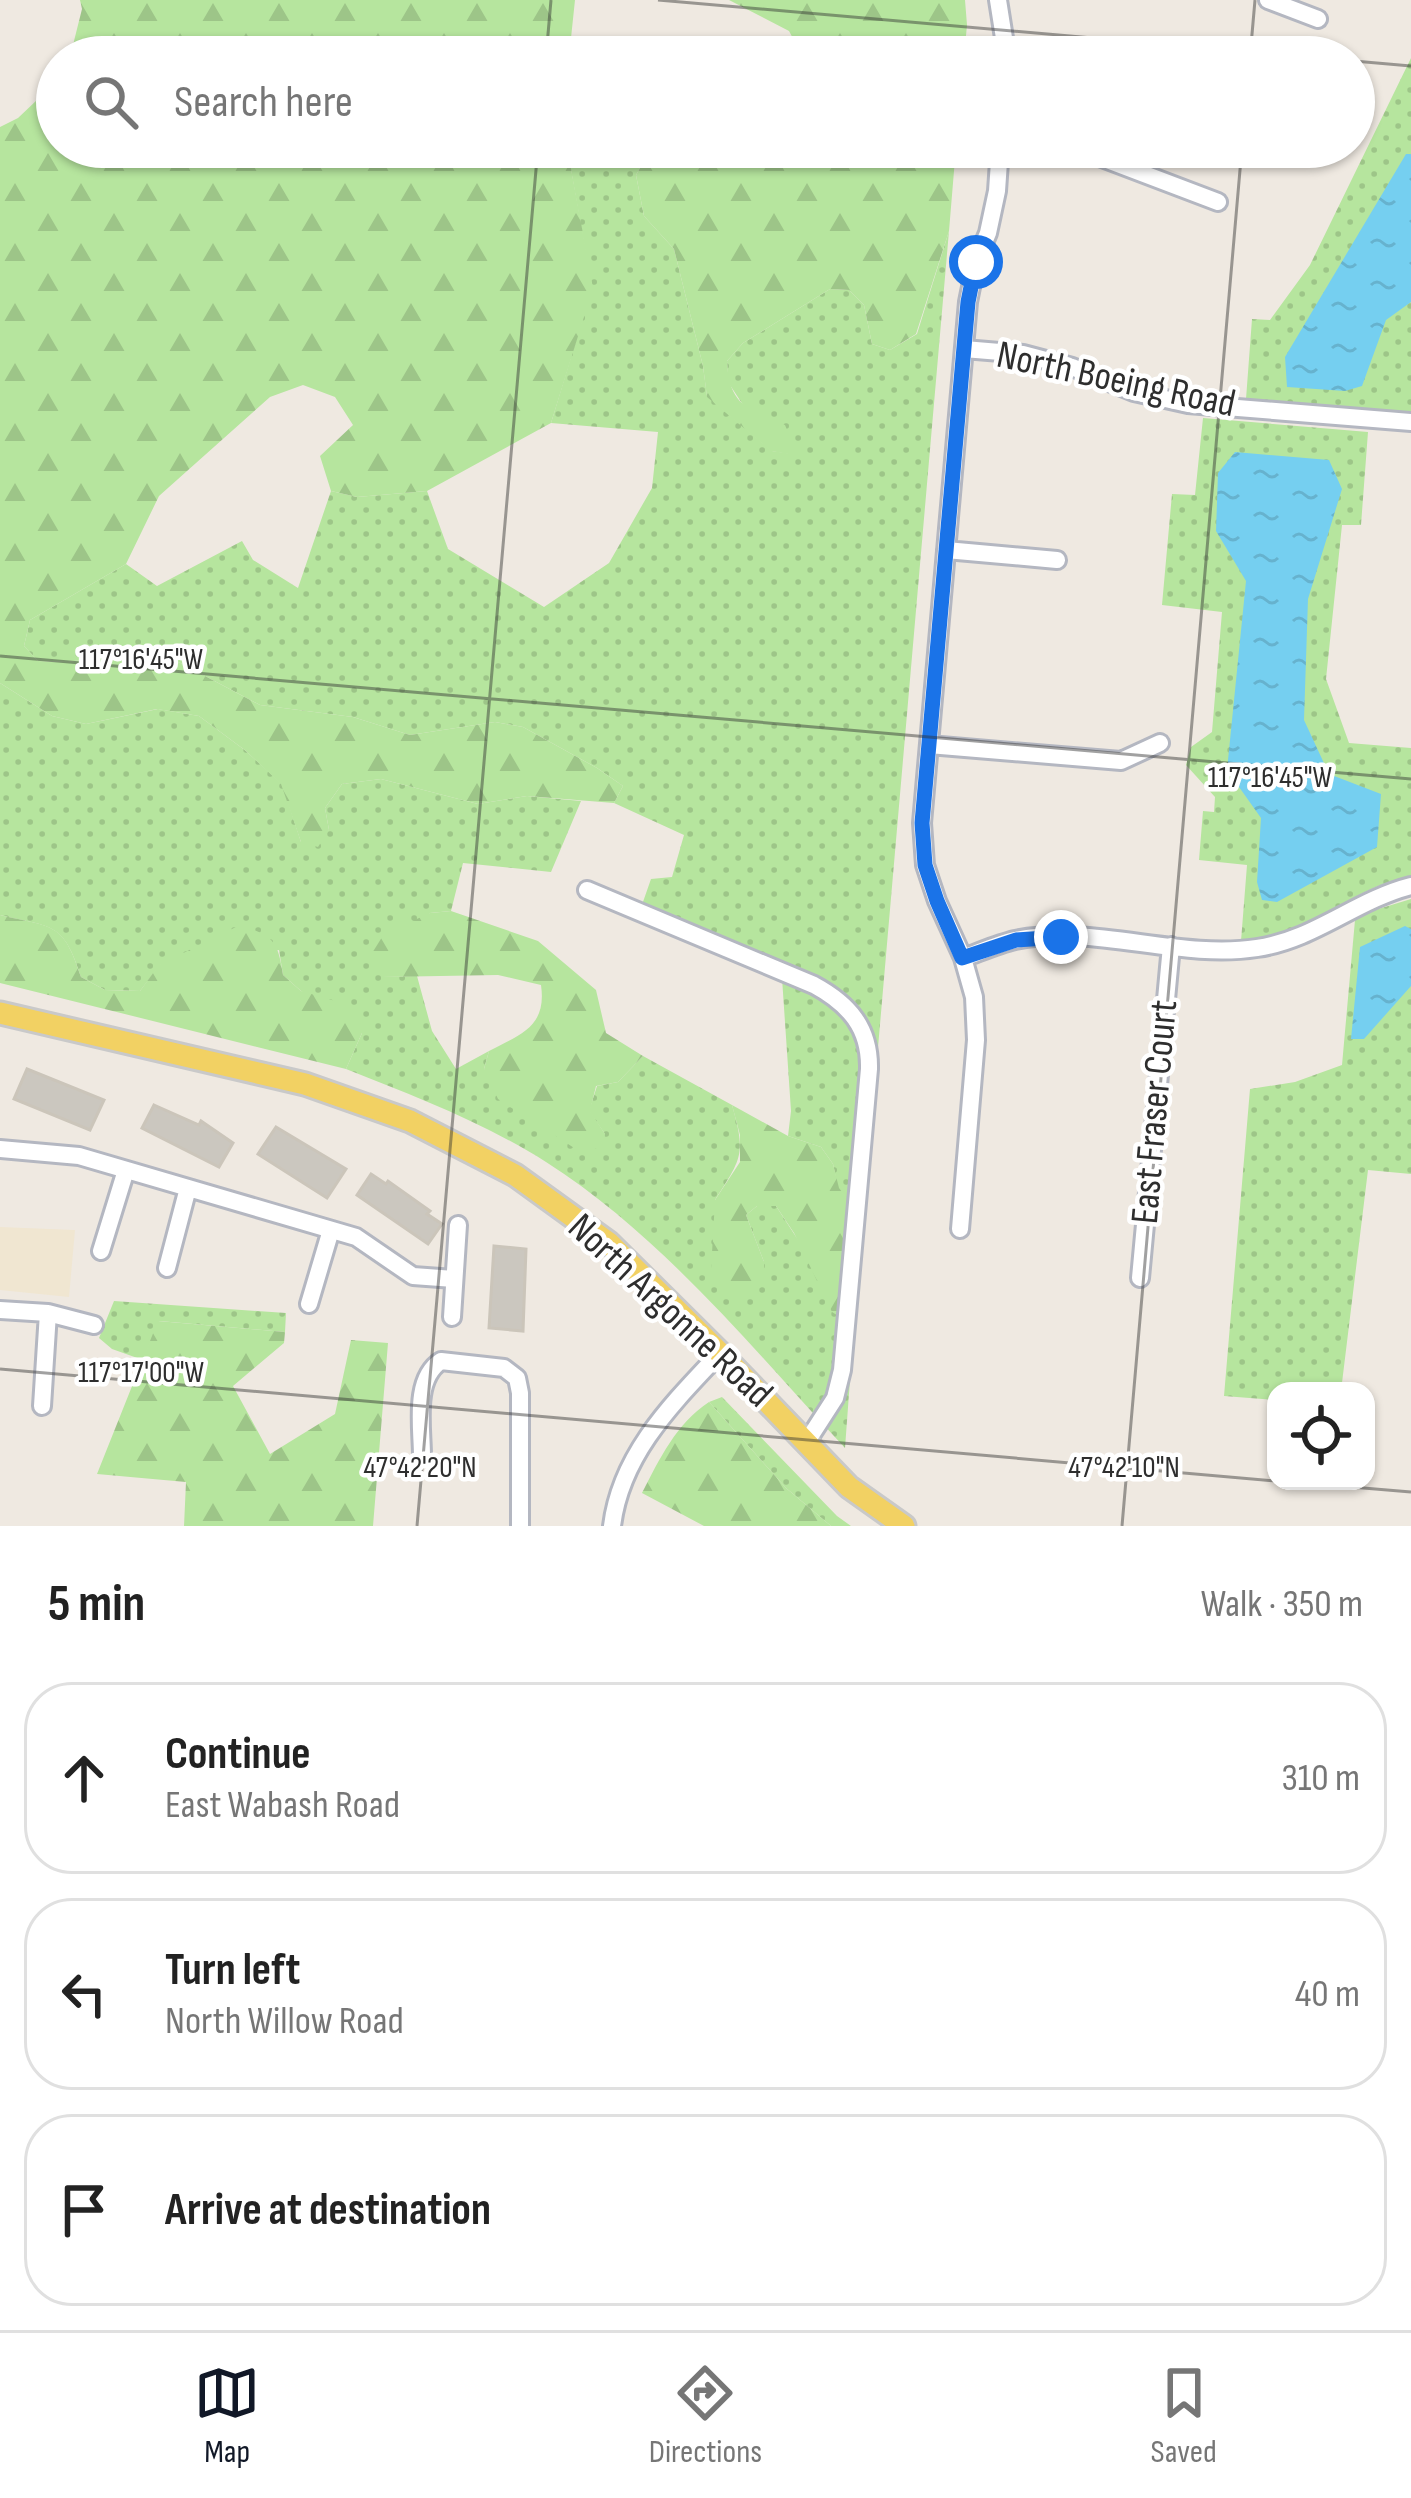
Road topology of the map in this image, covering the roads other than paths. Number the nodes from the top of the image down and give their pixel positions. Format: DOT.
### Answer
graph roads {
  1 [pos="998,0"];
  2 [pos="1268,0"];
  3 [pos="1318,20"];
  4 [pos="1003,36"];
  5 [pos="999,168"];
  6 [pos="1128,168"];
  7 [pos="1218,202"];
  8 [pos="964,350"];
  9 [pos="1411,422"];
  10 [pos="946,550"];
  11 [pos="1057,560"];
  12 [pos="1160,743"];
  13 [pos="929,745"];
  14 [pos="1411,886"];
  15 [pos="587,890"];
  16 [pos="1171,946"];
  17 [pos="962,958"];
  18 [pos="0,1013"];
  19 [pos="0,1148"];
  20 [pos="126,1170"];
  21 [pos="188,1188"];
  22 [pos="458,1225"];
  23 [pos="960,1229"];
  24 [pos="331,1230"];
  25 [pos="101,1251"];
  26 [pos="167,1268"];
  27 [pos="1140,1277"];
  28 [pos="454,1279"];
  29 [pos="309,1304"];
  30 [pos="0,1310"];
  31 [pos="48,1313"];
  32 [pos="452,1317"];
  33 [pos="94,1325"];
  34 [pos="720,1353"];
  35 [pos="41,1406"];
  36 [pos="806,1443"];
  37 [pos="422,1456"];
  38 [pos="520,1526"];
  39 [pos="612,1526"];
  40 [pos="904,1526"];
  1 -- 4 [label="street"];
  2 -- 3 [label="street"];
  5 -- 8 [label="street"];
  6 -- 7 [label="street"];
  8 -- 9 [label="street, North Boeing Road"];
  8 -- 10 [label="street"];
  10 -- 11 [label="street"];
  10 -- 13 [label="street"];
  12 -- 13 [label="street"];
  13 -- 17 [label="street"];
  14 -- 16 [label="street"];
  15 -- 36 [label="street"];
  16 -- 17 [label="street"];
  16 -- 27 [label="street, East Fraser Court"];
  17 -- 23 [label="street"];
  18 -- 34 [label="main road, North Argonne Road"];
  19 -- 20 [label="street"];
  20 -- 21 [label="street"];
  20 -- 25 [label="street"];
  21 -- 24 [label="street"];
  21 -- 26 [label="street"];
  22 -- 28 [label="street"];
  24 -- 28 [label="street"];
  24 -- 29 [label="street"];
  28 -- 32 [label="street"];
  30 -- 31 [label="street"];
  31 -- 33 [label="street"];
  31 -- 35 [label="street"];
  34 -- 36 [label="main road, North Argonne Road"];
  34 -- 39 [label="street"];
  36 -- 40 [label="main road, North Argonne Road"];
  37 -- 38 [label="street"];
}
